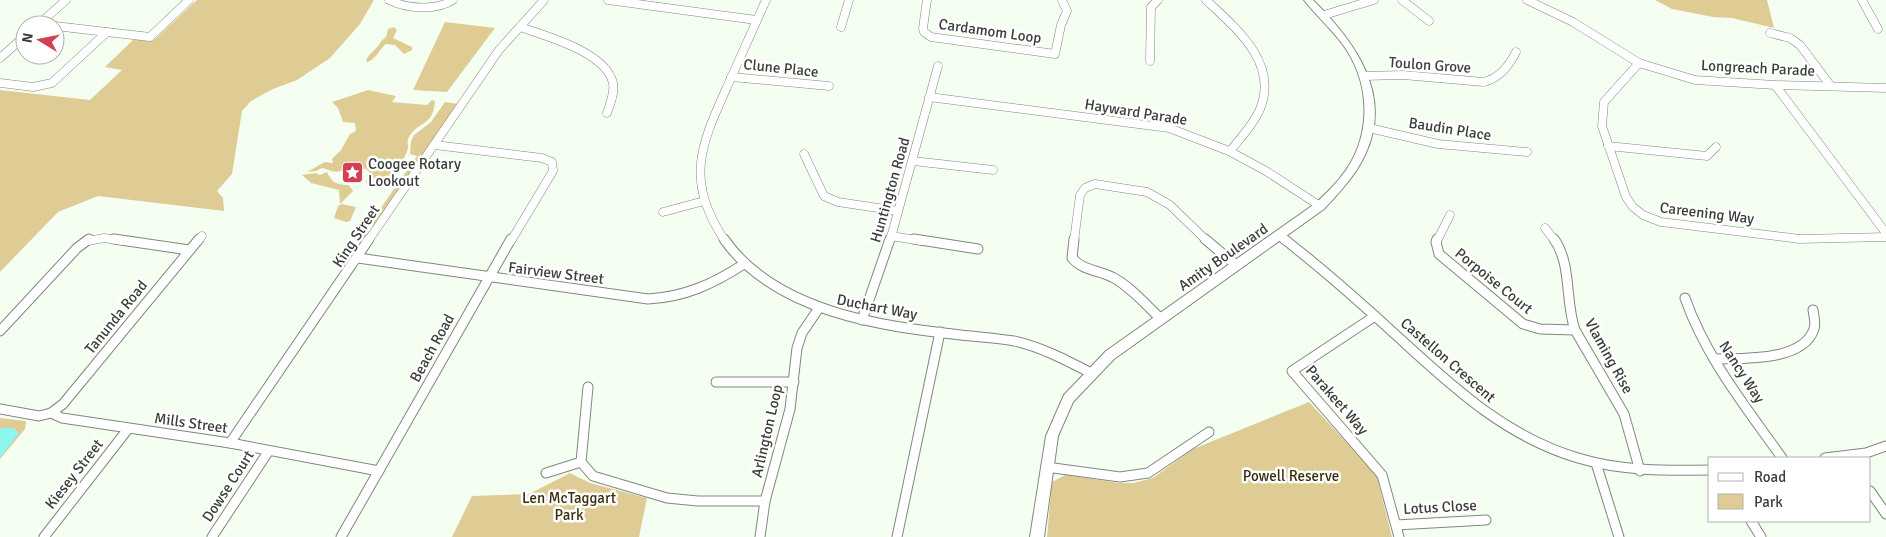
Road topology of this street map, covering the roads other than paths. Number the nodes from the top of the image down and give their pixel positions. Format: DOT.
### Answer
graph roads {
  1 [pos="66,0"];
  2 [pos="189,0"];
  3 [pos="389,0"];
  4 [pos="453,0"];
  5 [pos="544,0"];
  6 [pos="608,0"];
  7 [pos="766,0"];
  8 [pos="849,0"];
  9 [pos="1062,0"];
  10 [pos="1158,0"];
  11 [pos="1206,0"];
  12 [pos="1308,0"];
  13 [pos="1374,0"];
  14 [pos="1402,0"];
  15 [pos="1527,0"];
  16 [pos="1862,0"];
  17 [pos="929,1"];
  18 [pos="1324,14"];
  19 [pos="51,15"];
  20 [pos="756,20"];
  21 [pos="1429,21"];
  22 [pos="65,27"];
  23 [pos="520,27"];
  24 [pos="840,27"];
  25 [pos="1878,29"];
  26 [pos="107,32"];
  27 [pos="1770,32"];
  28 [pos="150,37"];
  29 [pos="15,45"];
  30 [pos="1516,52"];
  31 [pos="0,58"];
  32 [pos="1150,60"];
  33 [pos="1639,63"];
  34 [pos="938,66"];
  35 [pos="1364,76"];
  36 [pos="731,77"];
  37 [pos="0,83"];
  38 [pos="1775,85"];
  39 [pos="1830,85"];
  40 [pos="829,86"];
  41 [pos="1886,88"];
  42 [pos="929,97"];
  43 [pos="607,113"];
  44 [pos="1369,128"];
  45 [pos="435,145"];
  46 [pos="1608,146"];
  47 [pos="1716,147"];
  48 [pos="1232,150"];
  49 [pos="1527,152"];
  50 [pos="804,154"];
  51 [pos="913,161"];
  52 [pos="993,170"];
  53 [pos="704,201"];
  54 [pos="1320,206"];
  55 [pos="898,211"];
  56 [pos="663,212"];
  57 [pos="1450,215"];
  58 [pos="1545,228"];
  59 [pos="1886,233"];
  60 [pos="202,236"];
  61 [pos="891,236"];
  62 [pos="1280,236"];
  63 [pos="1886,237"];
  64 [pos="978,249"];
  65 [pos="188,250"];
  66 [pos="358,258"];
  67 [pos="744,264"];
  68 [pos="1236,265"];
  69 [pos="488,278"];
  70 [pos="1685,298"];
  71 [pos="819,308"];
  72 [pos="1813,310"];
  73 [pos="1375,316"];
  74 [pos="1161,319"];
  75 [pos="862,320"];
  76 [pos="1575,330"];
  77 [pos="0,331"];
  78 [pos="940,332"];
  79 [pos="1714,360"];
  80 [pos="1091,373"];
  81 [pos="716,382"];
  82 [pos="794,382"];
  83 [pos="588,387"];
  84 [pos="0,409"];
  85 [pos="51,414"];
  86 [pos="128,429"];
  87 [pos="1210,432"];
  88 [pos="230,444"];
  89 [pos="1886,446"];
  90 [pos="268,452"];
  91 [pos="1781,457"];
  92 [pos="1846,457"];
  93 [pos="580,462"];
  94 [pos="1596,463"];
  95 [pos="1046,467"];
  96 [pos="1708,470"];
  97 [pos="379,471"];
  98 [pos="1640,471"];
  99 [pos="546,473"];
  100 [pos="1871,492"];
  101 [pos="765,501"];
  102 [pos="1886,514"];
  103 [pos="1486,520"];
  104 [pos="1752,522"];
  105 [pos="1396,525"];
  106 [pos="44,537"];
  107 [pos="212,537"];
  108 [pos="342,537"];
  109 [pos="760,537"];
  110 [pos="897,537"];
  111 [pos="1037,537"];
  112 [pos="1400,537"];
  113 [pos="1619,537"];
  114 [pos="1761,537"];
  1 -- 19 [label="street"];
  2 -- 28 [label="street"];
  3 -- 4 [label="street"];
  5 -- 23 [label="street, King Street"];
  6 -- 20 [label="street"];
  7 -- 20 [label="street, Duchart Way"];
  8 -- 24 [label="street"];
  9 -- 17 [label="street, Cardamom Loop"];
  10 -- 32 [label="street"];
  11 -- 48 [label="street"];
  12 -- 18 [label="street, Amity Boulevard"];
  13 -- 18 [label="street"];
  14 -- 21 [label="street"];
  15 -- 33 [label="street, Longreach Parade"];
  16 -- 25 [label="street"];
  18 -- 35 [label="street, Amity Boulevard"];
  20 -- 36 [label="street, Duchart Way"];
  22 -- 26 [label="street"];
  23 -- 43 [label="street"];
  23 -- 45 [label="street, King Street"];
  26 -- 28 [label="street"];
  26 -- 37 [label="street"];
  27 -- 39 [label="street"];
  29 -- 31 [label="street"];
  30 -- 35 [label="street, Toulon Grove"];
  33 -- 38 [label="street, Longreach Parade"];
  33 -- 46 [label="street, Careening Way"];
  34 -- 42 [label="street, Huntington Road"];
  35 -- 44 [label="street, Amity Boulevard"];
  36 -- 40 [label="street, Clune Place"];
  36 -- 53 [label="street, Duchart Way"];
  38 -- 39 [label="street, Longreach Parade"];
  38 -- 59 [label="street"];
  39 -- 41 [label="street, Longreach Parade"];
  42 -- 48 [label="street, Hayward Parade"];
  42 -- 51 [label="street, Huntington Road"];
  44 -- 49 [label="street, Baudin Place"];
  44 -- 54 [label="street, Amity Boulevard"];
  45 -- 66 [label="street, King Street"];
  45 -- 69 [label="street, Beach Road"];
  46 -- 47 [label="street"];
  46 -- 63 [label="street, Careening Way"];
  48 -- 54 [label="street, Hayward Parade"];
  50 -- 55 [label="street"];
  51 -- 52 [label="street"];
  51 -- 55 [label="street, Huntington Road"];
  53 -- 56 [label="street"];
  53 -- 67 [label="street, Duchart Way"];
  54 -- 62 [label="street, Amity Boulevard"];
  55 -- 61 [label="street, Huntington Road"];
  57 -- 76 [label="street, Porpoise Court"];
  58 -- 76 [label="street, Vlaming Rise"];
  60 -- 65 [label="street, Tanunda Road"];
  61 -- 64 [label="street"];
  61 -- 75 [label="street, Huntington Road"];
  62 -- 68 [label="street, Amity Boulevard"];
  62 -- 73 [label="street, Castellon Crescent"];
  65 -- 77 [label="street"];
  65 -- 85 [label="street, Tanunda Road"];
  66 -- 69 [label="street, Fairview Street"];
  66 -- 88 [label="street, King Street"];
  67 -- 69 [label="street, Fairview Street"];
  67 -- 71 [label="street, Duchart Way"];
  68 -- 74 [label="street, Amity Boulevard"];
  68 -- 74 [label="street"];
  69 -- 97 [label="street, Beach Road"];
  70 -- 79 [label="street, Nancy Way"];
  71 -- 75 [label="street, Duchart Way"];
  71 -- 82 [label="street, Arlington Loop"];
  72 -- 79 [label="street"];
  73 -- 94 [label="street, Castellon Crescent"];
  73 -- 105 [label="street, Parakeet Way"];
  74 -- 80 [label="street, Amity Boulevard"];
  75 -- 78 [label="street, Duchart Way"];
  76 -- 98 [label="street, Vlaming Rise"];
  78 -- 80 [label="street, Duchart Way"];
  78 -- 110 [label="street"];
  79 -- 91 [label="street, Nancy Way"];
  80 -- 95 [label="street, Amity Boulevard"];
  81 -- 82 [label="street"];
  82 -- 101 [label="street, Arlington Loop"];
  83 -- 93 [label="street"];
  84 -- 85 [label="street, Mills Street"];
  85 -- 86 [label="street, Mills Street"];
  86 -- 88 [label="street, Mills Street"];
  86 -- 106 [label="street, Kiesey Street"];
  87 -- 95 [label="street"];
  88 -- 90 [label="street, Mills Street"];
  89 -- 92 [label="street"];
  90 -- 97 [label="street, Mills Street"];
  90 -- 107 [label="street, Dowse Court"];
  93 -- 99 [label="street"];
  93 -- 101 [label="street"];
  94 -- 98 [label="street, Castellon Crescent"];
  94 -- 113 [label="street"];
  95 -- 111 [label="street, Amity Boulevard"];
  96 -- 98 [label="street, Castellon Crescent"];
  97 -- 108 [label="street, Beach Road"];
  100 -- 102 [label="street"];
  101 -- 109 [label="street, Arlington Loop"];
  103 -- 105 [label="street, Lotus Close"];
  104 -- 114 [label="street"];
  105 -- 112 [label="street, Parakeet Way"];
}
